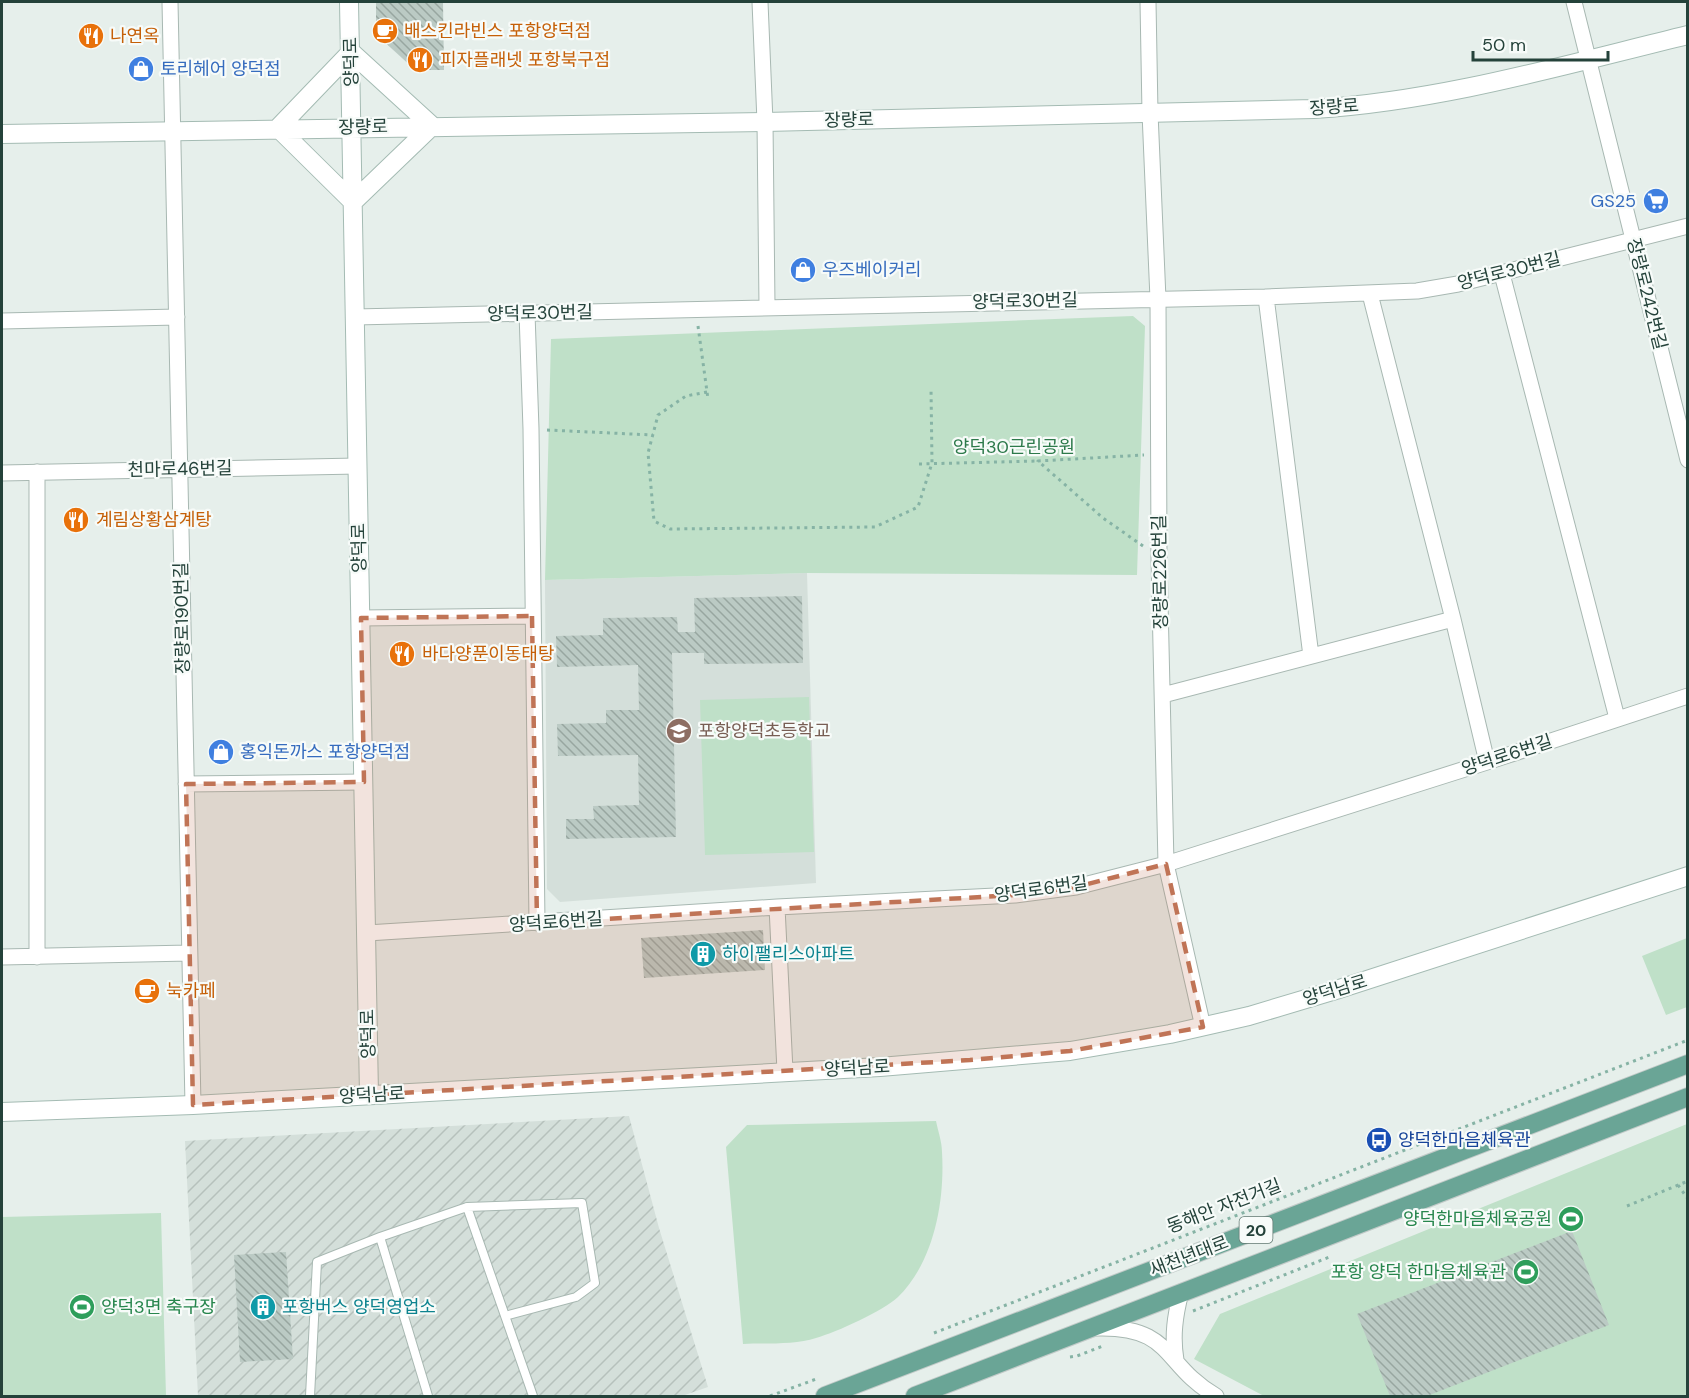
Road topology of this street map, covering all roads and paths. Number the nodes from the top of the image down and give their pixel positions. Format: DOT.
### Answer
graph roads {
  1 [pos="170,2"];
  2 [pos="349,2"];
  3 [pos="760,2"];
  4 [pos="1148,2"];
  5 [pos="1574,2"];
  6 [pos="1688,34"];
  7 [pos="351,51"];
  8 [pos="1589,59"];
  9 [pos="1150,112"];
  10 [pos="765,122"];
  11 [pos="432,126"];
  12 [pos="352,127"];
  13 [pos="278,128"];
  14 [pos="173,130"];
  15 [pos="2,134"];
  16 [pos="353,202"];
  17 [pos="1688,226"];
  18 [pos="1634,238"];
  19 [pos="1502,274"];
  20 [pos="1371,294"];
  21 [pos="1266,297"];
  22 [pos="1158,299"];
  23 [pos="767,306"];
  24 [pos="696,309"];
  25 [pos="527,313"];
  26 [pos="355,316"];
  27 [pos="177,317"];
  28 [pos="2,321"];
  29 [pos="931,388"];
  30 [pos="707,392"];
  31 [pos="708,399"];
  32 [pos="531,429"];
  33 [pos="653,435"];
  34 [pos="1159,455"];
  35 [pos="1688,460"];
  36 [pos="1038,461"];
  37 [pos="919,464"];
  38 [pos="932,464"];
  39 [pos="358,466"];
  40 [pos="180,470"];
  41 [pos="37,472"];
  42 [pos="2,473"];
  43 [pos="1159,558"];
  44 [pos="532,616"];
  45 [pos="361,618"];
  46 [pos="1453,619"];
  47 [pos="1311,656"];
  48 [pos="1163,695"];
  49 [pos="1688,696"];
  50 [pos="1617,718"];
  51 [pos="1487,762"];
  52 [pos="364,782"];
  53 [pos="186,784"];
  54 [pos="1166,864"];
  55 [pos="1688,876"];
  56 [pos="777,907"];
  57 [pos="537,923"];
  58 [pos="367,933"];
  59 [pos="189,953"];
  60 [pos="2,957"];
  61 [pos="37,957"];
  62 [pos="1203,1027"];
  63 [pos="1688,1040"];
  64 [pos="1688,1064"];
  65 [pos="785,1071"];
  66 [pos="369,1095"];
  67 [pos="1688,1097"];
  68 [pos="193,1105"];
  69 [pos="2,1112"];
  70 [pos="1688,1181"];
  71 [pos="1678,1185"];
  72 [pos="1688,1199"];
  73 [pos="1627,1206"];
  74 [pos="467,1207"];
  75 [pos="380,1238"];
  76 [pos="1181,1292"];
  77 [pos="505,1316"];
  78 [pos="1091,1329"];
  79 [pos="925,1336"];
  80 [pos="1176,1360"];
  81 [pos="825,1375"];
  82 [pos="310,1396"];
  83 [pos="428,1396"];
  84 [pos="533,1396"];
  85 [pos="770,1396"];
  86 [pos="825,1396"];
  87 [pos="915,1396"];
  88 [pos="1216,1396"];
  1 -- 14 [label="street, 장량로190번길"];
  2 -- 7 [label="street, 양덕로"];
  3 -- 10 [label="street"];
  4 -- 9 [label="street, 장량로226번길"];
  5 -- 8 [label="street, 장량로242번길"];
  6 -- 8 [label="street, 장량로"];
  7 -- 11 [label="street"];
  7 -- 12 [label="street, 양덕로"];
  7 -- 13 [label="street"];
  8 -- 9 [label="street, 장량로"];
  8 -- 18 [label="street, 장량로242번길"];
  9 -- 10 [label="street, 장량로"];
  9 -- 22 [label="street, 장량로226번길"];
  10 -- 11 [label="street, 장량로"];
  10 -- 23 [label="street"];
  11 -- 12 [label="street, 장량로"];
  11 -- 16 [label="street"];
  12 -- 13 [label="street, 장량로"];
  12 -- 16 [label="street, 양덕로"];
  13 -- 14 [label="street, 장량로"];
  13 -- 16 [label="street"];
  14 -- 15 [label="street, 장량로"];
  14 -- 27 [label="street, 장량로190번길"];
  16 -- 26 [label="street, 양덕로"];
  17 -- 18 [label="street, 양덕로30번길"];
  18 -- 19 [label="street, 양덕로30번길"];
  18 -- 35 [label="street, 장량로242번길"];
  19 -- 20 [label="street, 양덕로30번길"];
  19 -- 50 [label="street"];
  20 -- 21 [label="street, 양덕로30번길"];
  20 -- 46 [label="street"];
  21 -- 22 [label="street, 양덕로30번길"];
  21 -- 47 [label="street"];
  22 -- 23 [label="street, 양덕로30번길"];
  22 -- 34 [label="street, 장량로226번길"];
  23 -- 24 [label="street, 양덕로30번길"];
  24 -- 25 [label="street, 양덕로30번길"];
  24 -- 30 [label="path"];
  25 -- 26 [label="street, 양덕로30번길"];
  25 -- 32 [label="street"];
  26 -- 39 [label="street, 양덕로"];
  27 -- 28 [label="street"];
  27 -- 40 [label="street, 장량로190번길"];
  29 -- 38 [label="path"];
  30 -- 31 [label="path"];
  30 -- 33 [label="path"];
  32 -- 33 [label="path"];
  32 -- 44 [label="street"];
  33 -- 38 [label="path"];
  34 -- 36 [label="path"];
  34 -- 43 [label="street, 장량로226번길"];
  36 -- 38 [label="path"];
  36 -- 43 [label="path"];
  37 -- 38 [label="path"];
  39 -- 40 [label="street, 천마로46번길"];
  39 -- 45 [label="street, 양덕로"];
  40 -- 41 [label="street, 천마로46번길"];
  40 -- 53 [label="street, 장량로190번길"];
  41 -- 42 [label="street, 천마로46번길"];
  41 -- 61 [label="street"];
  43 -- 48 [label="street, 장량로226번길"];
  44 -- 45 [label="street"];
  44 -- 57 [label="street"];
  45 -- 52 [label="street, 양덕로"];
  46 -- 47 [label="street"];
  46 -- 51 [label="street"];
  47 -- 48 [label="street"];
  48 -- 54 [label="street, 장량로226번길"];
  49 -- 50 [label="street, 양덕로6번길"];
  50 -- 51 [label="street, 양덕로6번길"];
  51 -- 54 [label="street, 양덕로6번길"];
  52 -- 53 [label="street"];
  52 -- 58 [label="street, 양덕로"];
  53 -- 59 [label="street, 장량로190번길"];
  54 -- 56 [label="street, 양덕로6번길"];
  54 -- 62 [label="street, 장량로226번길"];
  55 -- 62 [label="street, 양덕남로"];
  56 -- 57 [label="street, 양덕로6번길"];
  56 -- 65 [label="street"];
  57 -- 58 [label="street, 양덕로6번길"];
  58 -- 66 [label="street, 양덕로"];
  59 -- 61 [label="street"];
  59 -- 68 [label="street, 장량로190번길"];
  60 -- 61 [label="street"];
  62 -- 65 [label="street, 양덕남로"];
  63 -- 79 [label="path, 동해안 자전거길"];
  64 -- 86 [label="main road, 새천년대로 / 20"];
  65 -- 66 [label="street, 양덕남로"];
  66 -- 68 [label="street, 양덕남로"];
  67 -- 76 [label="main road, 새천년대로 / 20"];
  68 -- 69 [label="street, 양덕남로"];
  70 -- 71 [label="path"];
  71 -- 72 [label="path"];
  71 -- 73 [label="path"];
  74 -- 75 [label="lane"];
  74 -- 77 [label="lane"];
  74 -- 77 [label="lane"];
  75 -- 82 [label="lane"];
  75 -- 83 [label="lane"];
  76 -- 78 [label="main road, 새천년대로 / 20"];
  76 -- 80 [label="street"];
  77 -- 84 [label="lane"];
  78 -- 80 [label="street"];
  78 -- 87 [label="main road, 새천년대로 / 20"];
  80 -- 88 [label="street"];
  81 -- 85 [label="path"];
}
